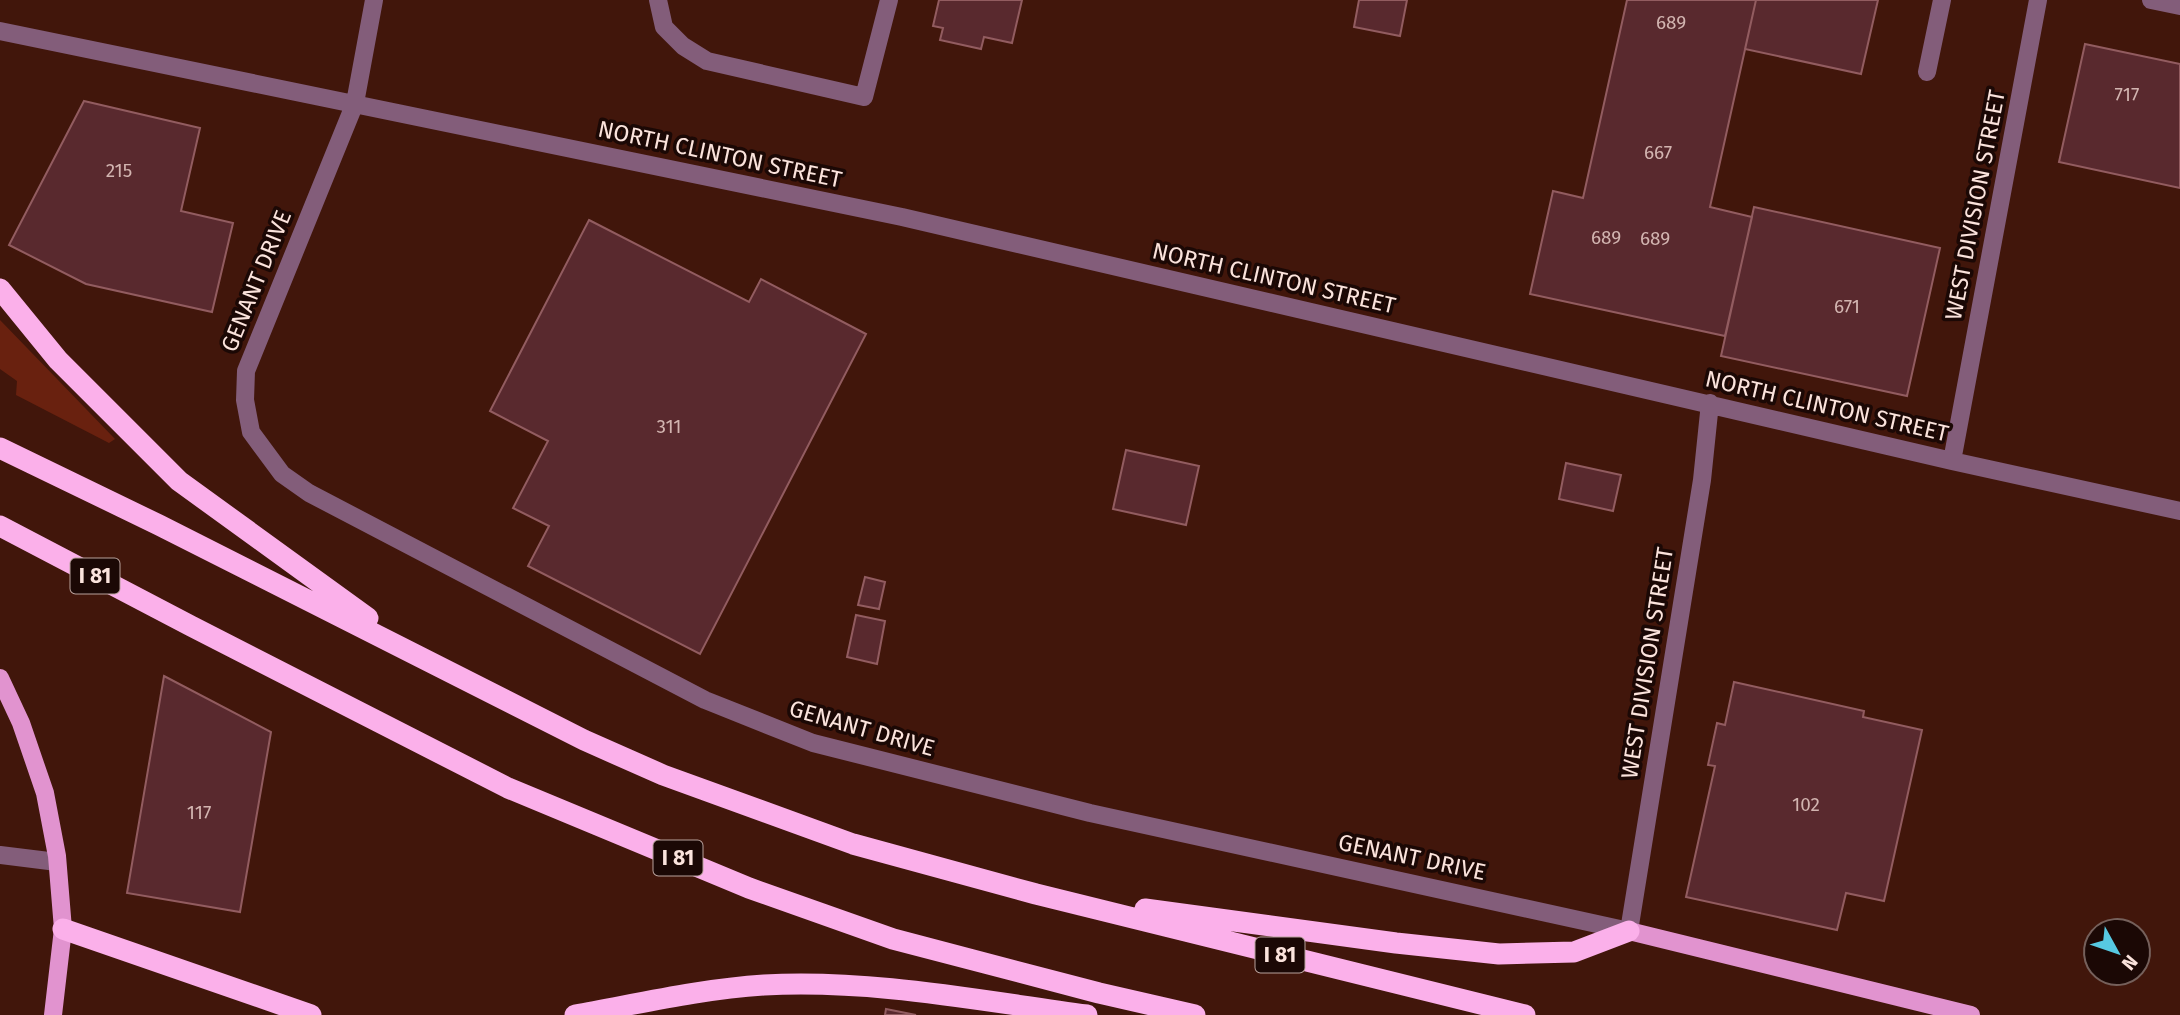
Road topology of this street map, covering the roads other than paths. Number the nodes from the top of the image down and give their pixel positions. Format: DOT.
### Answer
graph roads {
  1 [pos="374,0"];
  2 [pos="658,0"];
  3 [pos="889,0"];
  4 [pos="1942,0"];
  5 [pos="2038,0"];
  6 [pos="2151,0"];
  7 [pos="2180,6"];
  8 [pos="0,30"];
  9 [pos="1927,72"];
  10 [pos="355,103"];
  11 [pos="0,289"];
  12 [pos="1710,403"];
  13 [pos="0,448"];
  14 [pos="1952,461"];
  15 [pos="2180,511"];
  16 [pos="0,526"];
  17 [pos="430,661"];
  18 [pos="0,678"];
  19 [pos="0,855"];
  20 [pos="57,862"];
  21 [pos="1035,894"];
  22 [pos="63,929"];
  23 [pos="1629,931"];
  24 [pos="686,995"];
  25 [pos="53,1015"];
  26 [pos="311,1015"];
  27 [pos="575,1015"];
  28 [pos="657,1015"];
  29 [pos="1087,1015"];
  30 [pos="1195,1015"];
  31 [pos="1525,1015"];
  32 [pos="1971,1015"];
  1 -- 10 [label="street, GENANT DRIVE"];
  2 -- 3 [label="street"];
  4 -- 9 [label="street"];
  5 -- 14 [label="street, WEST DIVISION STREET"];
  6 -- 7 [label="street"];
  8 -- 10 [label="street, NORTH CLINTON STREET"];
  10 -- 12 [label="street, NORTH CLINTON STREET"];
  10 -- 23 [label="street, GENANT DRIVE"];
  11 -- 17 [label="highway"];
  12 -- 14 [label="street, NORTH CLINTON STREET"];
  12 -- 23 [label="street, WEST DIVISION STREET"];
  13 -- 17 [label="highway, I 81"];
  14 -- 15 [label="street, NORTH CLINTON STREET"];
  16 -- 30 [label="highway, I 81"];
  17 -- 21 [label="highway, I 81"];
  18 -- 20 [label="main road"];
  19 -- 20 [label="street"];
  20 -- 22 [label="main road"];
  21 -- 23 [label="highway"];
  21 -- 31 [label="highway, I 81"];
  22 -- 25 [label="main road"];
  22 -- 26 [label="highway"];
  23 -- 32 [label="main road, GENANT DRIVE"];
  24 -- 27 [label="highway"];
  24 -- 28 [label="highway"];
  24 -- 29 [label="highway"];
}
